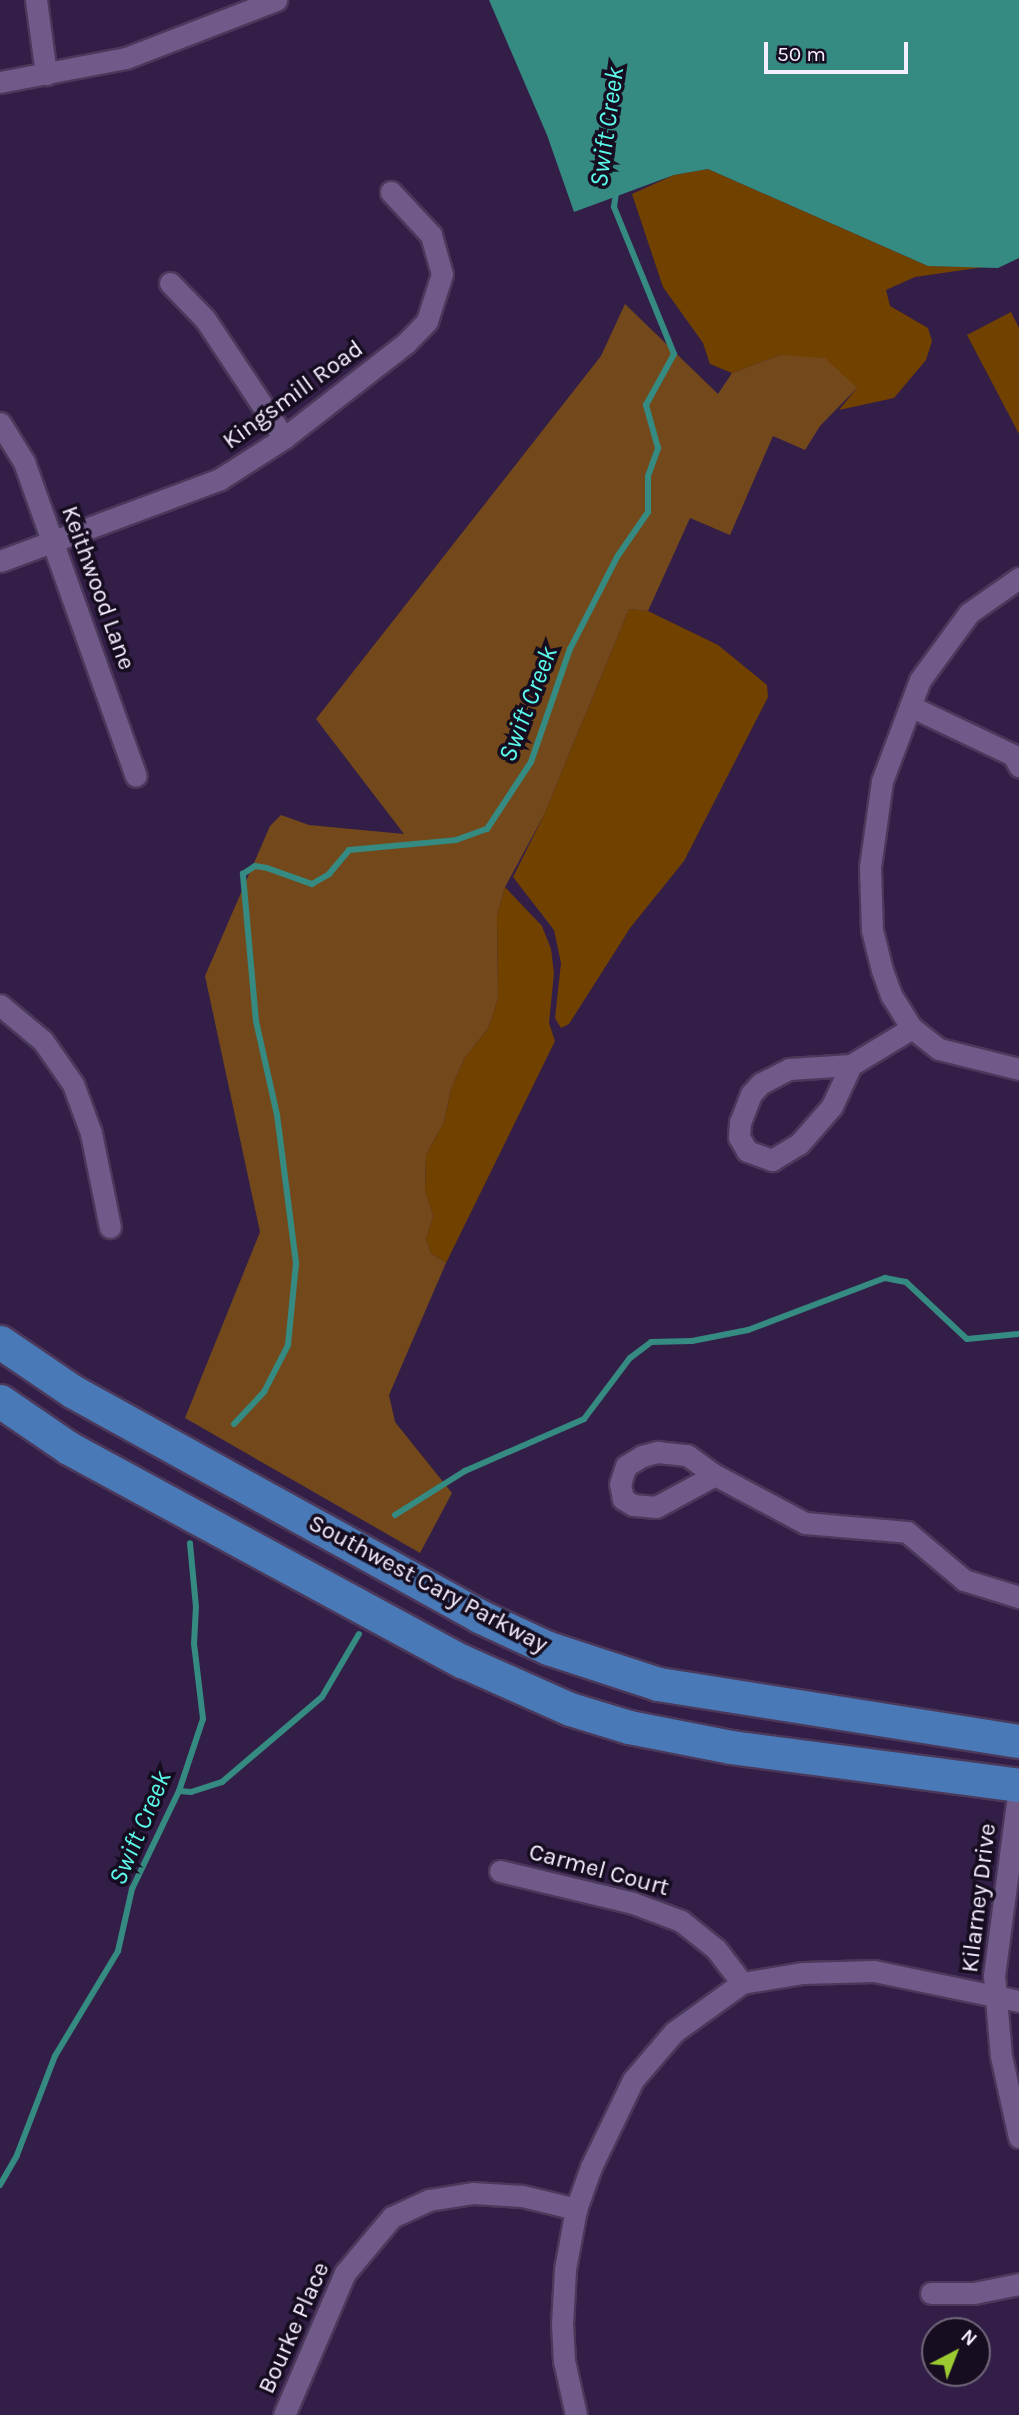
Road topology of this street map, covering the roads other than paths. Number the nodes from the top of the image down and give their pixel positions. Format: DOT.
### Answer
graph roads {
  1 [pos="36,0"];
  2 [pos="276,0"];
  3 [pos="46,74"];
  4 [pos="0,82"];
  5 [pos="391,192"];
  6 [pos="170,283"];
  7 [pos="0,423"];
  8 [pos="284,438"];
  9 [pos="54,542"];
  10 [pos="0,561"];
  11 [pos="1019,578"];
  12 [pos="910,706"];
  13 [pos="1017,758"];
  14 [pos="136,776"];
  15 [pos="0,1004"];
  16 [pos="912,1028"];
  17 [pos="851,1065"];
  18 [pos="1019,1069"];
  19 [pos="110,1227"];
  20 [pos="0,1342"];
  21 [pos="0,1401"];
  22 [pos="715,1475"];
  23 [pos="1019,1597"];
  24 [pos="1019,1741"];
  25 [pos="1019,1787"];
  26 [pos="500,1871"];
  27 [pos="741,1983"];
  28 [pos="996,1994"];
  29 [pos="1019,2001"];
  30 [pos="1019,2137"];
  31 [pos="576,2210"];
  32 [pos="1019,2284"];
  33 [pos="931,2293"];
  34 [pos="284,2415"];
  35 [pos="576,2415"];
  1 -- 3 [label="street"];
  2 -- 3 [label="street"];
  3 -- 4 [label="street"];
  5 -- 8 [label="street, Kingsmill Road"];
  6 -- 8 [label="street"];
  7 -- 9 [label="street, Keithwood Lane"];
  8 -- 9 [label="street, Kingsmill Road"];
  9 -- 10 [label="street, Kingsmill Road"];
  9 -- 14 [label="street, Keithwood Lane"];
  11 -- 12 [label="street"];
  12 -- 13 [label="street"];
  12 -- 16 [label="street"];
  15 -- 19 [label="street"];
  16 -- 17 [label="street"];
  16 -- 18 [label="street"];
  17 -- 17 [label="street"];
  20 -- 24 [label="main road, Southwest Cary Parkway"];
  21 -- 25 [label="main road, Southwest Cary Parkway"];
  22 -- 23 [label="street"];
  25 -- 28 [label="street, Kilarney Drive"];
  26 -- 27 [label="street, Carmel Court"];
  27 -- 28 [label="street"];
  27 -- 31 [label="street"];
  28 -- 29 [label="street"];
  28 -- 30 [label="street, Kilarney Drive"];
  31 -- 34 [label="street, Bourke Place"];
  31 -- 35 [label="street"];
  32 -- 33 [label="street"];
}
